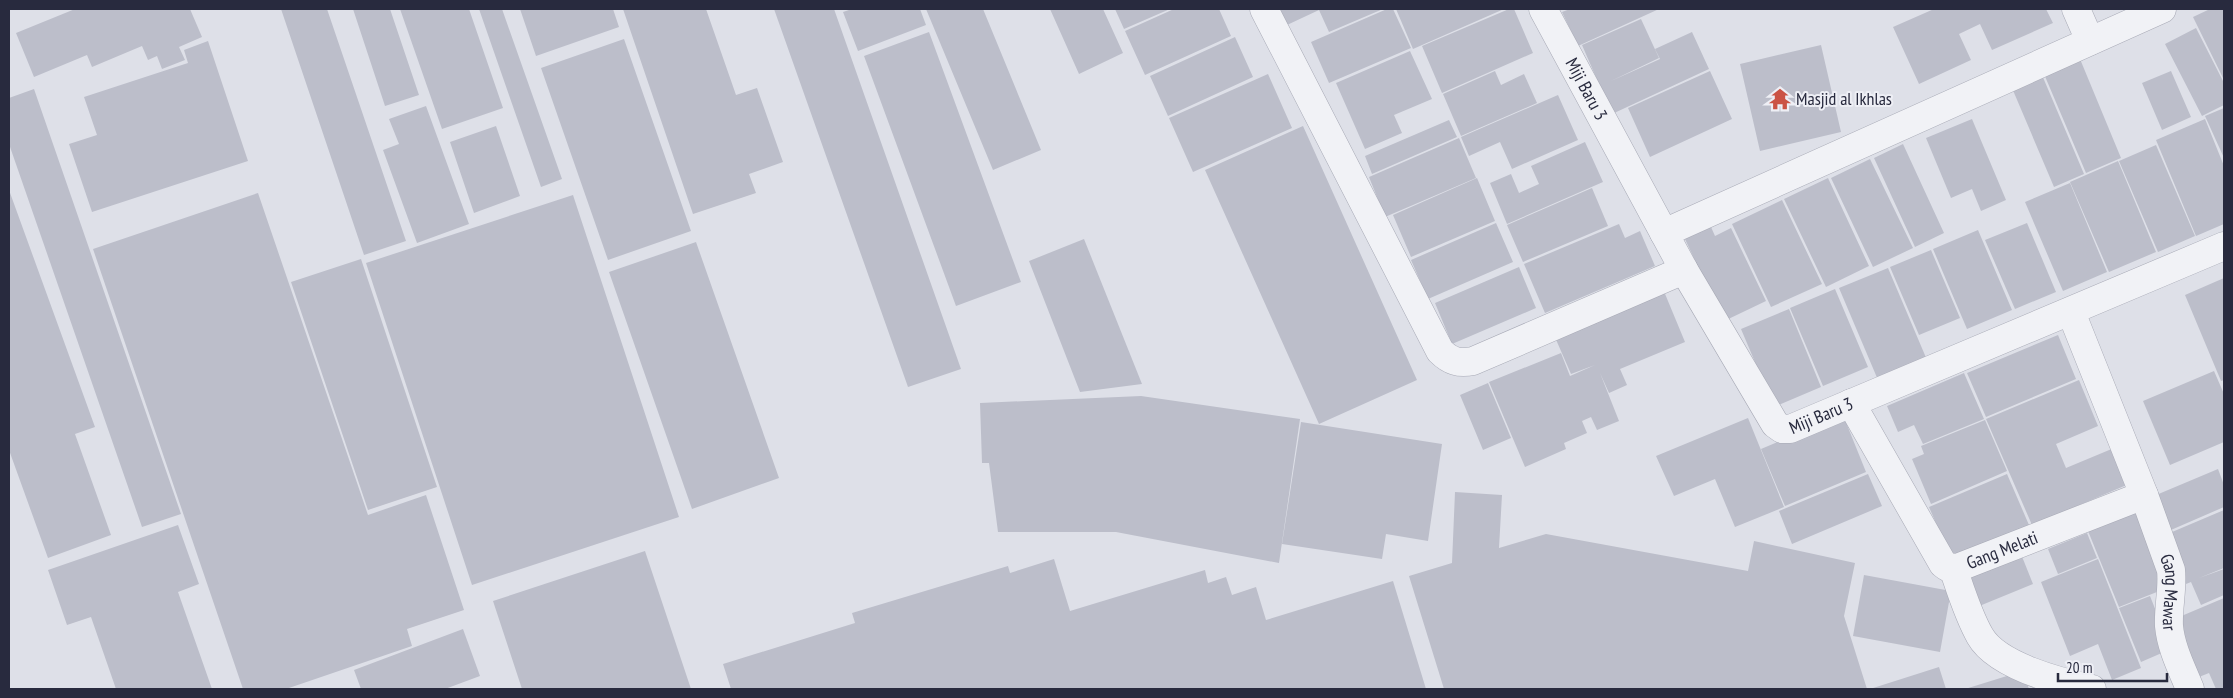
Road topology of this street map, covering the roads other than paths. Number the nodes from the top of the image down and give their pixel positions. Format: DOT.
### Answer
graph roads {
  1 [pos="1264,9"];
  2 [pos="1543,9"];
  3 [pos="2076,9"];
  4 [pos="2162,9"];
  5 [pos="2090,41"];
  6 [pos="1664,232"];
  7 [pos="2224,246"];
  8 [pos="1684,270"];
  9 [pos="2071,312"];
  10 [pos="1851,403"];
  11 [pos="2143,492"];
  12 [pos="1953,568"];
  13 [pos="2092,689"];
  14 [pos="2190,689"];
  1 -- 8 [label="street"];
  2 -- 6 [label="street, Miji Baru 3"];
  3 -- 5 [label="street"];
  4 -- 5 [label="street"];
  5 -- 6 [label="street"];
  6 -- 8 [label="street, Miji Baru 3"];
  7 -- 9 [label="street, Miji Baru 3"];
  8 -- 10 [label="street, Miji Baru 3"];
  9 -- 10 [label="street, Miji Baru 3"];
  9 -- 11 [label="street, Gang Mawar"];
  10 -- 12 [label="street, Gang Melati"];
  11 -- 12 [label="street, Gang Melati"];
  11 -- 14 [label="street, Gang Mawar"];
  12 -- 13 [label="street"];
}
